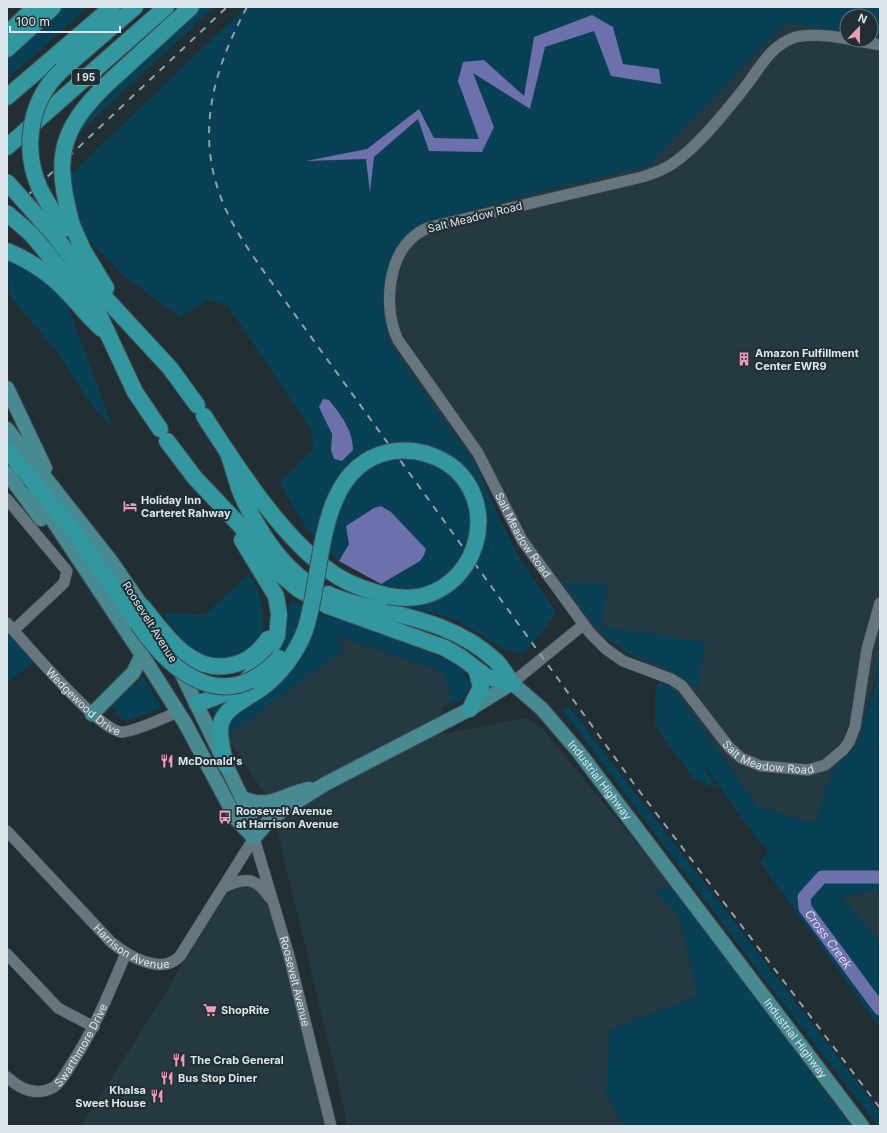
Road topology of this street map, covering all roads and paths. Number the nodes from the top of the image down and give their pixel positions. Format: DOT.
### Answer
graph roads {
  1 [pos="34,7"];
  2 [pos="53,7"];
  3 [pos="112,7"];
  4 [pos="135,7"];
  5 [pos="166,7"];
  6 [pos="191,7"];
  7 [pos="7,34"];
  8 [pos="880,45"];
  9 [pos="7,49"];
  10 [pos="7,97"];
  11 [pos="7,146"];
  12 [pos="7,182"];
  13 [pos="7,191"];
  14 [pos="7,213"];
  15 [pos="57,236"];
  16 [pos="7,251"];
  17 [pos="134,327"];
  18 [pos="106,332"];
  19 [pos="7,388"];
  20 [pos="7,429"];
  21 [pos="7,451"];
  22 [pos="228,453"];
  23 [pos="7,473"];
  24 [pos="55,490"];
  25 [pos="7,499"];
  26 [pos="222,506"];
  27 [pos="324,532"];
  28 [pos="262,574"];
  29 [pos="100,592"];
  30 [pos="880,602"];
  31 [pos="143,607"];
  32 [pos="584,625"];
  33 [pos="10,627"];
  34 [pos="142,655"];
  35 [pos="476,669"];
  36 [pos="512,683"];
  37 [pos="197,704"];
  38 [pos="470,709"];
  39 [pos="178,712"];
  40 [pos="92,714"];
  41 [pos="226,765"];
  42 [pos="321,786"];
  43 [pos="242,798"];
  44 [pos="7,831"];
  45 [pos="254,838"];
  46 [pos="224,887"];
  47 [pos="276,910"];
  48 [pos="126,953"];
  49 [pos="7,954"];
  50 [pos="94,1027"];
  51 [pos="7,1077"];
  52 [pos="331,1126"];
  53 [pos="862,1126"];
  1 -- 7 [label="highway"];
  2 -- 9 [label="highway"];
  3 -- 10 [label="highway"];
  4 -- 15 [label="highway, bridge"];
  5 -- 11 [label="highway, I 95"];
  6 -- 15 [label="highway, bridge"];
  8 -- 32 [label="street, Salt Meadow Road"];
  12 -- 15 [label="highway, bridge"];
  13 -- 15 [label="highway"];
  14 -- 15 [label="highway, bridge"];
  15 -- 17 [label="highway"];
  15 -- 17 [label="highway"];
  15 -- 18 [label="highway"];
  16 -- 18 [label="highway"];
  17 -- 22 [label="highway"];
  18 -- 26 [label="highway"];
  19 -- 24 [label="main road"];
  20 -- 24 [label="main road, Roosevelt Avenue"];
  21 -- 27 [label="highway, bridge"];
  21 -- 29 [label="main road, Roosevelt Avenue"];
  22 -- 27 [label="highway, bridge"];
  22 -- 36 [label="highway"];
  23 -- 29 [label="main road"];
  24 -- 31 [label="main road, Roosevelt Avenue"];
  25 -- 33 [label="street"];
  26 -- 28 [label="highway"];
  26 -- 35 [label="highway"];
  27 -- 41 [label="highway, bridge"];
  28 -- 31 [label="highway"];
  28 -- 37 [label="highway"];
  29 -- 34 [label="main road, Roosevelt Avenue"];
  30 -- 32 [label="street, Salt Meadow Road"];
  31 -- 37 [label="main road, Roosevelt Avenue"];
  32 -- 36 [label="street"];
  33 -- 40 [label="street, Wedgewood Drive"];
  34 -- 39 [label="main road, Roosevelt Avenue"];
  34 -- 40 [label="main road"];
  35 -- 36 [label="highway"];
  35 -- 38 [label="highway"];
  36 -- 38 [label="main road"];
  36 -- 53 [label="main road, Industrial Highway"];
  37 -- 39 [label="main road"];
  37 -- 41 [label="main road, Roosevelt Avenue"];
  38 -- 42 [label="main road"];
  39 -- 40 [label="street, Wedgewood Drive"];
  39 -- 45 [label="main road, Roosevelt Avenue"];
  41 -- 43 [label="main road, Roosevelt Avenue"];
  42 -- 43 [label="main road"];
  42 -- 45 [label="main road"];
  43 -- 45 [label="main road, Roosevelt Avenue"];
  44 -- 48 [label="street, Harrison Avenue"];
  45 -- 46 [label="street, Harrison Avenue"];
  45 -- 47 [label="street, Roosevelt Avenue"];
  46 -- 47 [label="street"];
  46 -- 48 [label="street, Harrison Avenue"];
  47 -- 52 [label="street, Roosevelt Avenue"];
  48 -- 50 [label="street, Swarthmore Drive"];
  49 -- 50 [label="street"];
  50 -- 51 [label="street, Swarthmore Drive"];
}
